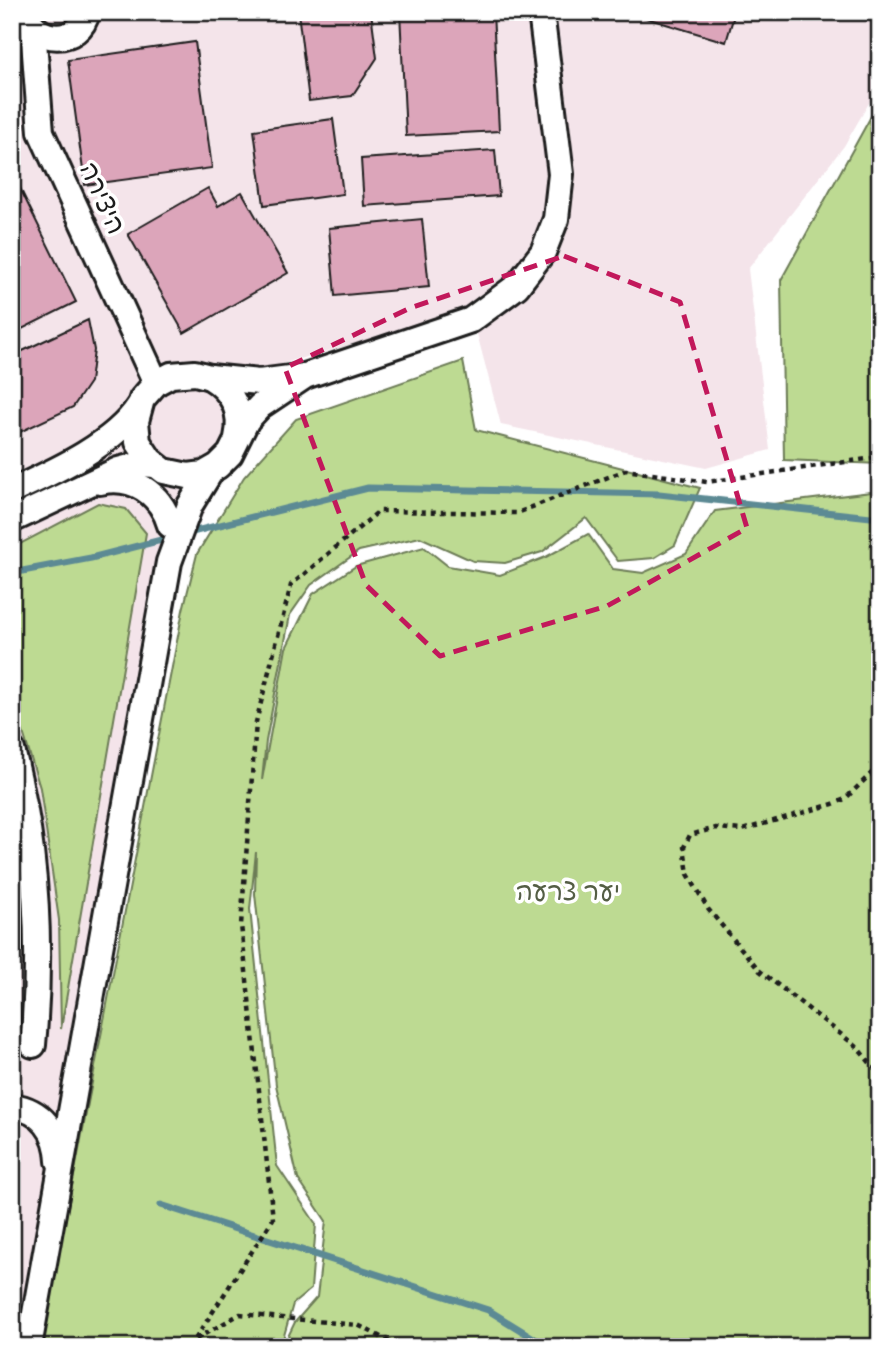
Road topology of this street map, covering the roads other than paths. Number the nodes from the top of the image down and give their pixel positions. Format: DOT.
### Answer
graph roads {
  1 [pos="86,12"];
  2 [pos="541,12"];
  3 [pos="29,20"];
  4 [pos="305,376"];
  5 [pos="210,377"];
  6 [pos="156,383"];
  7 [pos="139,406"];
  8 [pos="237,440"];
  9 [pos="156,466"];
  10 [pos="211,471"];
  11 [pos="89,485"];
  12 [pos="12,491"];
  13 [pos="12,520"];
  14 [pos="170,525"];
  15 [pos="169,562"];
  16 [pos="12,750"];
  17 [pos="33,1045"];
  18 [pos="12,1106"];
  19 [pos="60,1173"];
  20 [pos="29,1347"];
  1 -- 3 [label="street"];
  2 -- 4 [label="street"];
  3 -- 6 [label="street, היצירה"];
  4 -- 5 [label="street"];
  4 -- 8 [label="street"];
  5 -- 6 [label="street"];
  5 -- 8 [label="street"];
  6 -- 7 [label="street"];
  7 -- 9 [label="street"];
  7 -- 12 [label="street"];
  8 -- 10 [label="street"];
  9 -- 10 [label="street"];
  9 -- 11 [label="street"];
  9 -- 14 [label="street"];
  10 -- 15 [label="street"];
  11 -- 13 [label="street"];
  11 -- 14 [label="street"];
  14 -- 15 [label="street"];
  15 -- 19 [label="street"];
  16 -- 17 [label="street"];
  18 -- 19 [label="street"];
  19 -- 20 [label="street"];
}
